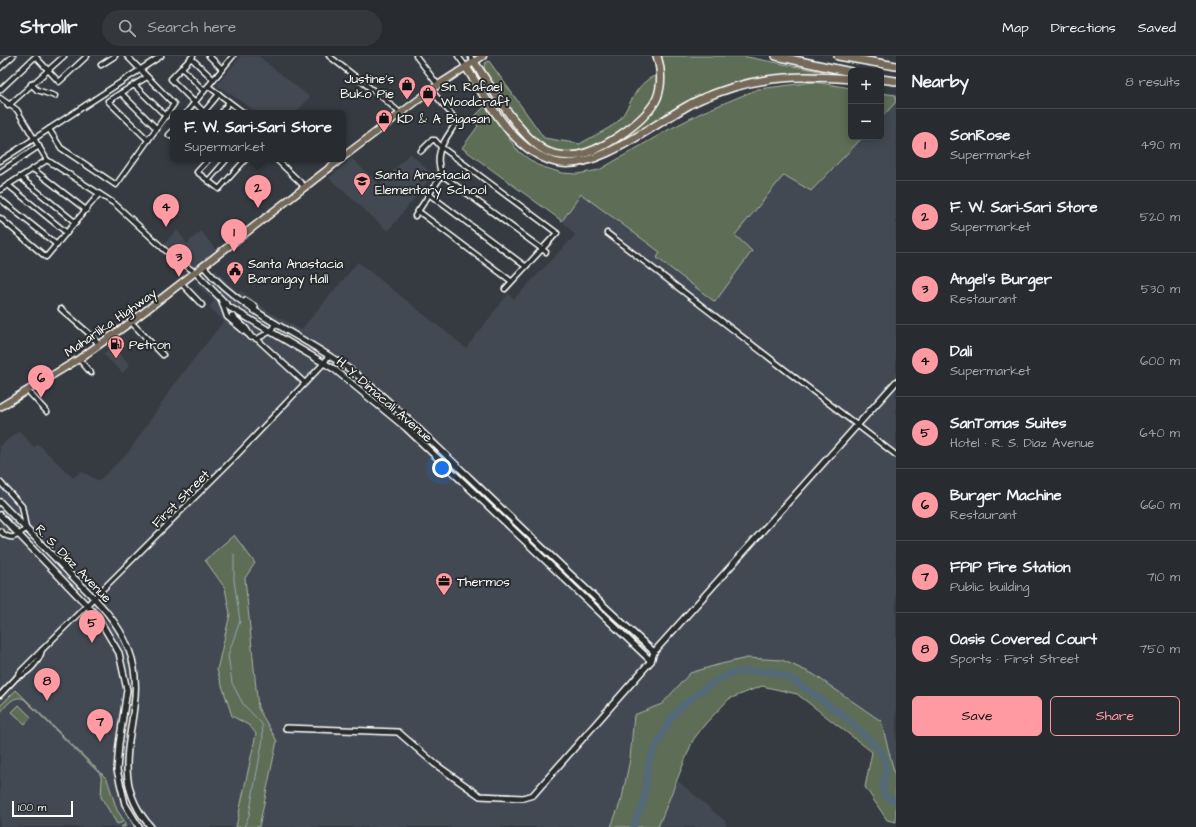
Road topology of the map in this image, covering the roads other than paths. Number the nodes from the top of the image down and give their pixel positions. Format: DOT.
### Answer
graph roads {
  1 [pos="14,56"];
  2 [pos="36,56"];
  3 [pos="64,56"];
  4 [pos="87,56"];
  5 [pos="115,56"];
  6 [pos="127,56"];
  7 [pos="161,56"];
  8 [pos="233,56"];
  9 [pos="329,56"];
  10 [pos="416,56"];
  11 [pos="458,56"];
  12 [pos="483,56"];
  13 [pos="657,56"];
  14 [pos="776,56"];
  15 [pos="838,56"];
  16 [pos="192,57"];
  17 [pos="210,57"];
  18 [pos="472,59"];
  19 [pos="101,65"];
  20 [pos="896,66"];
  21 [pos="466,67"];
  22 [pos="0,68"];
  23 [pos="182,68"];
  24 [pos="47,70"];
  25 [pos="140,70"];
  26 [pos="222,70"];
  27 [pos="848,71"];
  28 [pos="147,77"];
  29 [pos="214,80"];
  30 [pos="848,80"];
  31 [pos="32,84"];
  32 [pos="134,85"];
  33 [pos="438,85"];
  34 [pos="208,86"];
  35 [pos="0,90"];
  36 [pos="431,90"];
  37 [pos="204,91"];
  38 [pos="121,93"];
  39 [pos="219,94"];
  40 [pos="56,96"];
  41 [pos="0,98"];
  42 [pos="229,102"];
  43 [pos="194,103"];
  44 [pos="8,106"];
  45 [pos="188,110"];
  46 [pos="201,110"];
  47 [pos="206,110"];
  48 [pos="223,110"];
  49 [pos="239,110"];
  50 [pos="400,113"];
  51 [pos="166,116"];
  52 [pos="49,129"];
  53 [pos="157,129"];
  54 [pos="34,139"];
  55 [pos="148,140"];
  56 [pos="39,146"];
  57 [pos="440,146"];
  58 [pos="421,151"];
  59 [pos="346,155"];
  60 [pos="47,160"];
  61 [pos="0,161"];
  62 [pos="206,162"];
  63 [pos="224,162"];
  64 [pos="243,162"];
  65 [pos="279,162"];
  66 [pos="337,162"];
  67 [pos="33,169"];
  68 [pos="0,172"];
  69 [pos="442,175"];
  70 [pos="20,178"];
  71 [pos="208,181"];
  72 [pos="8,185"];
  73 [pos="305,187"];
  74 [pos="0,190"];
  75 [pos="99,194"];
  76 [pos="430,195"];
  77 [pos="0,199"];
  78 [pos="86,210"];
  79 [pos="418,211"];
  80 [pos="415,216"];
  81 [pos="0,218"];
  82 [pos="76,222"];
  83 [pos="67,233"];
  84 [pos="607,233"];
  85 [pos="57,245"];
  86 [pos="542,249"];
  87 [pos="546,252"];
  88 [pos="526,266"];
  89 [pos="204,267"];
  90 [pos="196,273"];
  91 [pos="511,281"];
  92 [pos="219,282"];
  93 [pos="182,284"];
  94 [pos="506,289"];
  95 [pos="211,290"];
  96 [pos="221,299"];
  97 [pos="246,301"];
  98 [pos="202,305"];
  99 [pos="62,309"];
  100 [pos="232,316"];
  101 [pos="266,317"];
  102 [pos="132,322"];
  103 [pos="275,323"];
  104 [pos="271,331"];
  105 [pos="251,337"];
  106 [pos="257,339"];
  107 [pos="99,345"];
  108 [pos="163,355"];
  109 [pos="328,356"];
  110 [pos="79,359"];
  111 [pos="325,362"];
  112 [pos="91,373"];
  113 [pos="896,382"];
  114 [pos="305,383"];
  115 [pos="28,390"];
  116 [pos="0,408"];
  117 [pos="46,412"];
  118 [pos="411,423"];
  119 [pos="857,426"];
  120 [pos="406,428"];
  121 [pos="896,455"];
  122 [pos="0,482"];
  123 [pos="0,502"];
  124 [pos="0,515"];
  125 [pos="26,528"];
  126 [pos="0,531"];
  127 [pos="20,535"];
  128 [pos="54,557"];
  129 [pos="47,564"];
  130 [pos="94,598"];
  131 [pos="87,606"];
  132 [pos="654,652"];
  133 [pos="651,660"];
  134 [pos="0,695"];
  135 [pos="286,728"];
  136 [pos="133,800"];
  137 [pos="125,804"];
  138 [pos="139,827"];
  139 [pos="151,827"];
  1 -- 22 [label="street"];
  2 -- 24 [label="street"];
  2 -- 35 [label="street"];
  3 -- 24 [label="street"];
  4 -- 24 [label="street"];
  5 -- 19 [label="street"];
  6 -- 25 [label="street"];
  7 -- 25 [label="street"];
  8 -- 26 [label="street"];
  9 -- 50 [label="street"];
  10 -- 33 [label="street"];
  11 -- 21 [label="street"];
  12 -- 18 [label="highway, Maharlika Highway"];
  13 -- 18 [label="highway"];
  14 -- 27 [label="highway"];
  15 -- 20 [label="highway"];
  16 -- 23 [label="street"];
  16 -- 29 [label="street"];
  17 -- 26 [label="street"];
  18 -- 21 [label="highway, Maharlika Highway"];
  21 -- 30 [label="highway"];
  21 -- 33 [label="highway, Maharlika Highway"];
  23 -- 37 [label="street"];
  23 -- 43 [label="street"];
  24 -- 31 [label="street"];
  25 -- 28 [label="street"];
  25 -- 52 [label="street"];
  26 -- 29 [label="street"];
  28 -- 32 [label="street"];
  28 -- 51 [label="street"];
  29 -- 34 [label="street"];
  31 -- 40 [label="street"];
  31 -- 44 [label="street"];
  32 -- 38 [label="street"];
  32 -- 51 [label="street"];
  33 -- 36 [label="highway, Maharlika Highway"];
  34 -- 37 [label="street"];
  34 -- 39 [label="street"];
  36 -- 50 [label="highway, Maharlika Highway"];
  36 -- 57 [label="street"];
  37 -- 43 [label="street"];
  38 -- 53 [label="street"];
  38 -- 55 [label="street"];
  39 -- 42 [label="street"];
  39 -- 47 [label="street"];
  41 -- 44 [label="street"];
  42 -- 48 [label="street"];
  42 -- 49 [label="street"];
  43 -- 45 [label="street"];
  43 -- 46 [label="street"];
  44 -- 54 [label="street"];
  50 -- 59 [label="highway, Maharlika Highway"];
  51 -- 53 [label="street"];
  52 -- 54 [label="street"];
  52 -- 55 [label="street"];
  53 -- 55 [label="street"];
  54 -- 56 [label="street"];
  54 -- 61 [label="street"];
  56 -- 60 [label="street"];
  56 -- 68 [label="street"];
  57 -- 58 [label="street"];
  57 -- 69 [label="street"];
  57 -- 86 [label="street"];
  60 -- 67 [label="street"];
  60 -- 75 [label="street"];
  62 -- 71 [label="street"];
  63 -- 71 [label="street"];
  64 -- 71 [label="street"];
  65 -- 73 [label="street"];
  66 -- 73 [label="highway, Maharlika Highway"];
  67 -- 70 [label="street"];
  67 -- 78 [label="street"];
  69 -- 76 [label="street"];
  69 -- 86 [label="street"];
  70 -- 72 [label="street"];
  70 -- 82 [label="street"];
  72 -- 74 [label="street"];
  72 -- 83 [label="street"];
  73 -- 89 [label="highway, Maharlika Highway"];
  75 -- 78 [label="street"];
  75 -- 90 [label="street"];
  76 -- 79 [label="street"];
  76 -- 88 [label="street"];
  77 -- 85 [label="street"];
  78 -- 82 [label="street"];
  79 -- 80 [label="street"];
  79 -- 91 [label="street"];
  81 -- 85 [label="street"];
  82 -- 83 [label="street"];
  83 -- 85 [label="street"];
  84 -- 119 [label="street"];
  86 -- 87 [label="street"];
  86 -- 88 [label="street"];
  88 -- 91 [label="street"];
  89 -- 90 [label="highway, Maharlika Highway"];
  89 -- 92 [label="street, H. Y. Dimacali Avenue"];
  90 -- 93 [label="highway, Maharlika Highway"];
  90 -- 95 [label="street, H. Y. Dimacali Avenue"];
  91 -- 94 [label="street"];
  92 -- 95 [label="street"];
  92 -- 101 [label="street, H. Y. Dimacali Avenue"];
  93 -- 98 [label="street"];
  93 -- 102 [label="highway, Maharlika Highway"];
  95 -- 96 [label="street, H. Y. Dimacali Avenue"];
  96 -- 104 [label="street, H. Y. Dimacali Avenue"];
  96 -- 105 [label="street"];
  97 -- 101 [label="street"];
  99 -- 107 [label="street"];
  100 -- 105 [label="street"];
  101 -- 103 [label="street, H. Y. Dimacali Avenue"];
  102 -- 107 [label="highway, Maharlika Highway"];
  102 -- 108 [label="street"];
  103 -- 104 [label="street"];
  103 -- 109 [label="street, H. Y. Dimacali Avenue"];
  104 -- 106 [label="street"];
  104 -- 111 [label="street, H. Y. Dimacali Avenue"];
  105 -- 106 [label="street"];
  106 -- 114 [label="street"];
  107 -- 110 [label="highway, Maharlika Highway"];
  109 -- 111 [label="street, First Street"];
  109 -- 118 [label="street, H. Y. Dimacali Avenue"];
  110 -- 112 [label="street"];
  110 -- 115 [label="highway, Maharlika Highway"];
  111 -- 114 [label="street, First Street"];
  111 -- 120 [label="street, H. Y. Dimacali Avenue"];
  113 -- 119 [label="street"];
  114 -- 130 [label="street, First Street"];
  115 -- 116 [label="highway, Maharlika Highway"];
  115 -- 117 [label="street"];
  118 -- 120 [label="street"];
  118 -- 132 [label="street, H. Y. Dimacali Avenue"];
  119 -- 121 [label="street"];
  119 -- 132 [label="street"];
  120 -- 133 [label="street, H. Y. Dimacali Avenue"];
  122 -- 125 [label="street"];
  123 -- 125 [label="street, R. S. Diaz Avenue"];
  124 -- 127 [label="street, R. S. Diaz Avenue"];
  125 -- 127 [label="street"];
  125 -- 128 [label="street, R. S. Diaz Avenue"];
  126 -- 127 [label="street"];
  127 -- 129 [label="street, R. S. Diaz Avenue"];
  128 -- 129 [label="street"];
  128 -- 130 [label="street, R. S. Diaz Avenue"];
  129 -- 131 [label="street, R. S. Diaz Avenue"];
  130 -- 131 [label="street, First Street"];
  130 -- 136 [label="street, R. S. Diaz Avenue"];
  131 -- 134 [label="street, First Street"];
  131 -- 137 [label="street, R. S. Diaz Avenue"];
  132 -- 133 [label="street"];
  133 -- 135 [label="street"];
  136 -- 137 [label="street"];
  136 -- 139 [label="street, R. S. Diaz Avenue"];
  137 -- 138 [label="street, R. S. Diaz Avenue"];
}
